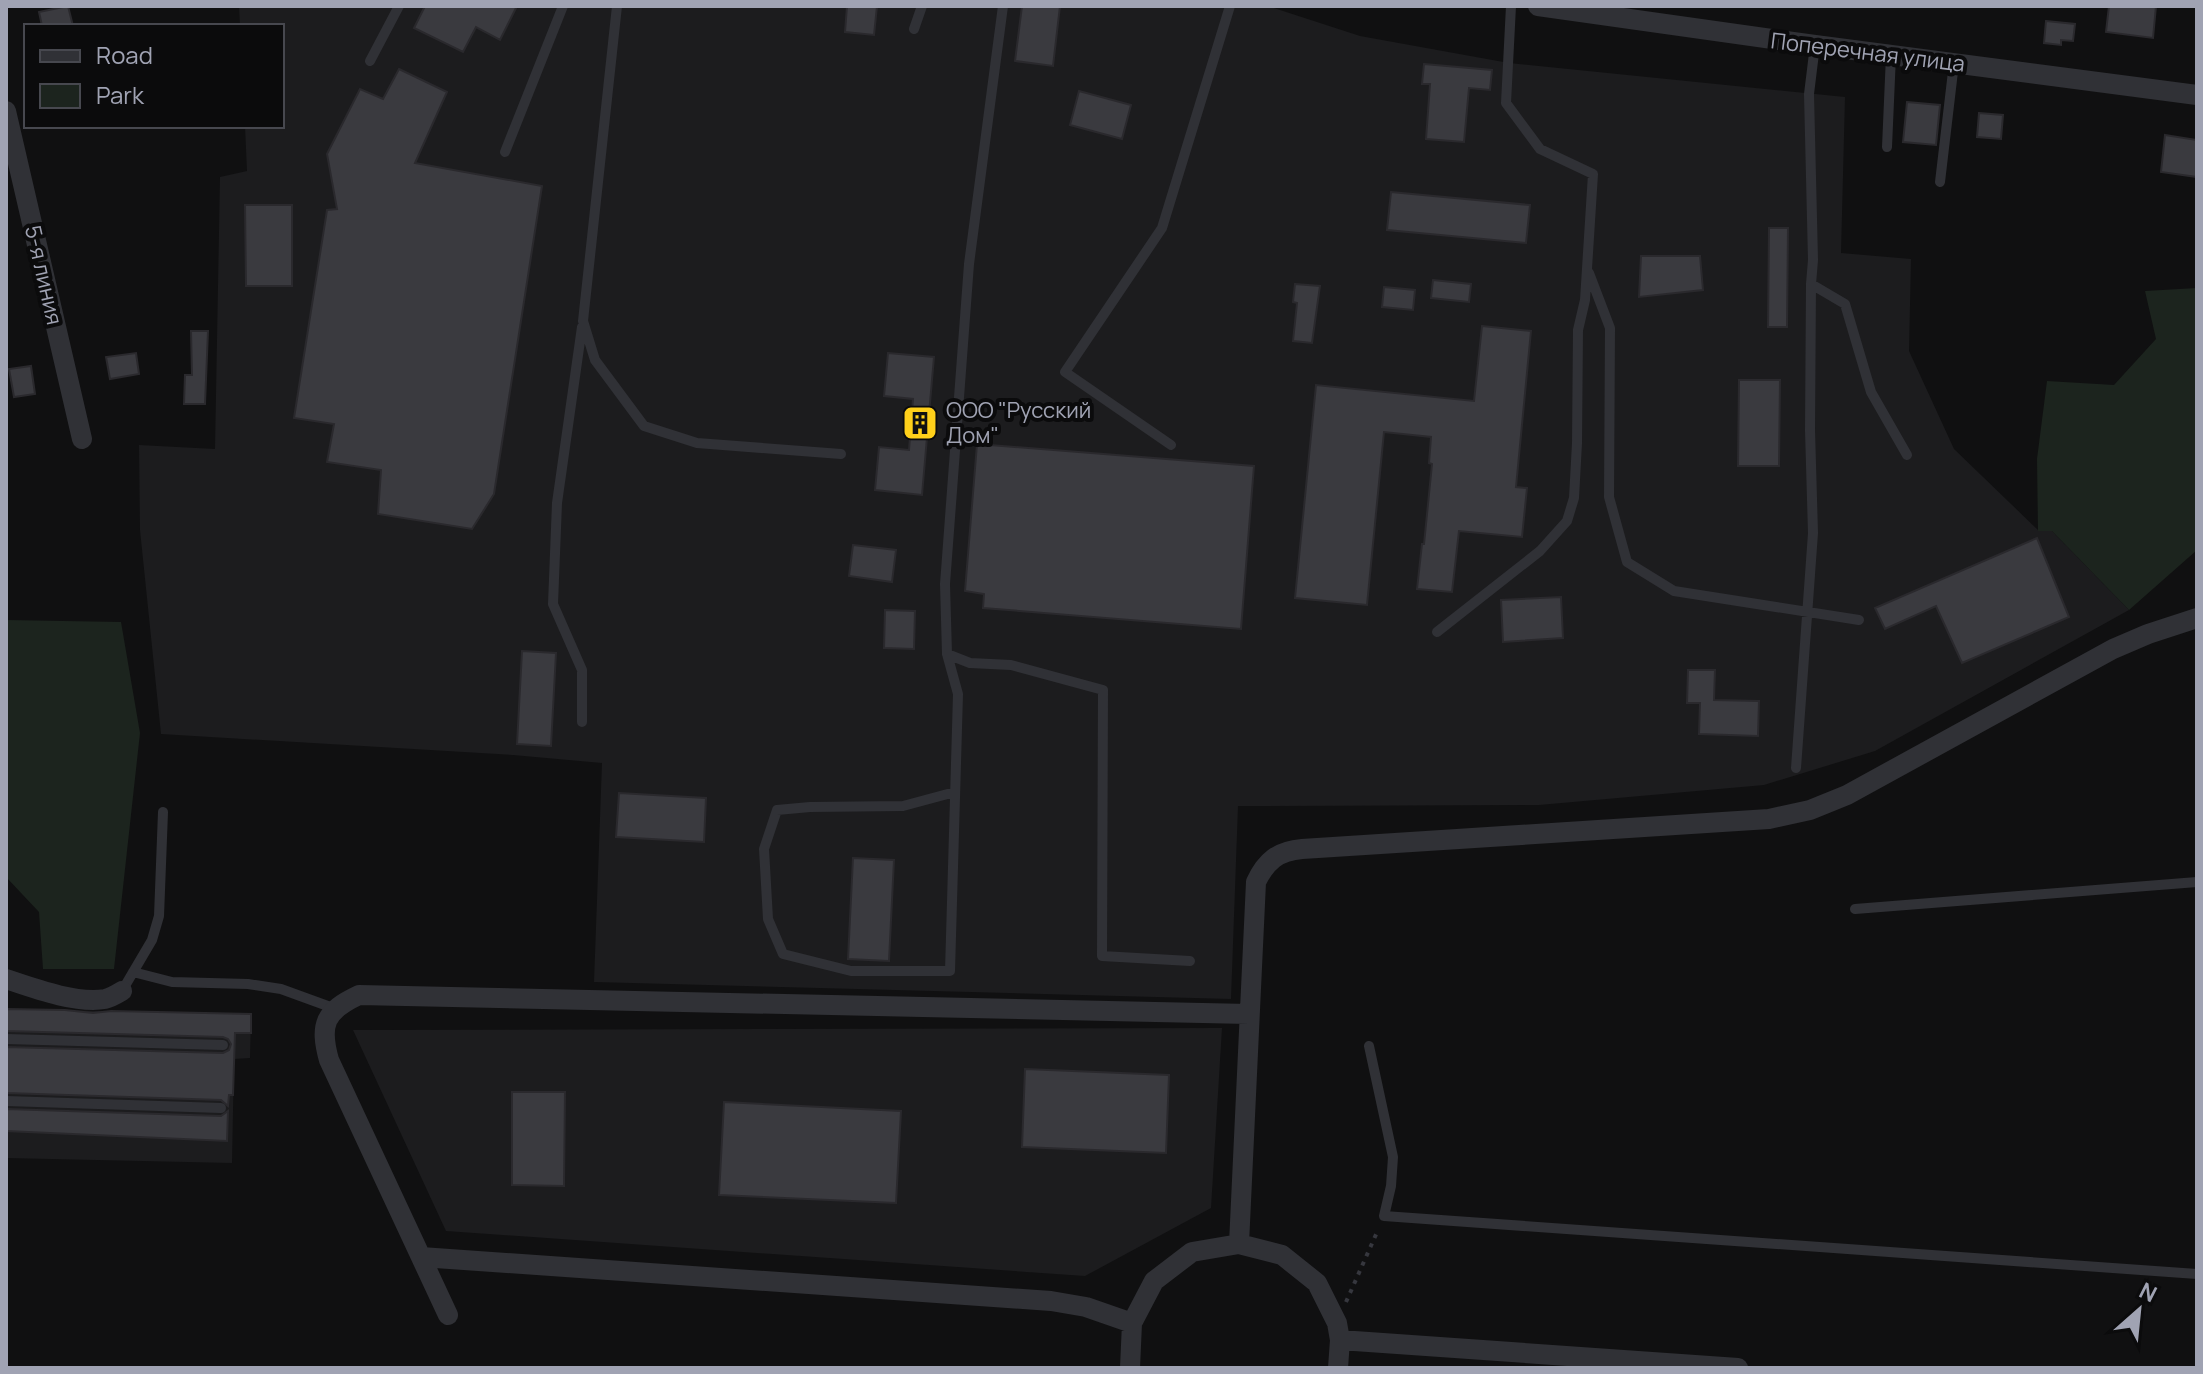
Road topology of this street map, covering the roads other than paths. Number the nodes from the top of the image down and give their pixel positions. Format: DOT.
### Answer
graph roads {
  1 [pos="399,6"];
  2 [pos="563,6"];
  3 [pos="617,6"];
  4 [pos="922,6"];
  5 [pos="1003,6"];
  6 [pos="1230,6"];
  7 [pos="1511,6"];
  8 [pos="1538,6"];
  9 [pos="914,29"];
  10 [pos="1815,45"];
  11 [pos="1891,55"];
  12 [pos="370,61"];
  13 [pos="1954,63"];
  14 [pos="2197,95"];
  15 [pos="6,111"];
  16 [pos="1887,147"];
  17 [pos="505,152"];
  18 [pos="1940,182"];
  19 [pos="1587,269"];
  20 [pos="1811,284"];
  21 [pos="583,321"];
  22 [pos="82,439"];
  23 [pos="1171,445"];
  24 [pos="841,454"];
  25 [pos="1907,455"];
  26 [pos="1808,611"];
  27 [pos="2197,618"];
  28 [pos="1859,620"];
  29 [pos="1437,632"];
  30 [pos="947,654"];
  31 [pos="582,722"];
  32 [pos="1796,768"];
  33 [pos="955,792"];
  34 [pos="163,812"];
  35 [pos="2197,882"];
  36 [pos="1855,909"];
  37 [pos="1190,961"];
  38 [pos="133,972"];
  39 [pos="6,979"];
  40 [pos="122,991"];
  41 [pos="336,1009"];
  42 [pos="1249,1014"];
  43 [pos="6,1039"];
  44 [pos="223,1045"];
  45 [pos="1369,1046"];
  46 [pos="6,1101"];
  47 [pos="221,1108"];
  48 [pos="1239,1244"];
  49 [pos="421,1257"];
  50 [pos="2197,1274"];
  51 [pos="448,1315"];
  52 [pos="1132,1323"];
  53 [pos="1339,1331"];
  54 [pos="1130,1368"];
  55 [pos="1338,1368"];
  56 [pos="1738,1368"];
  1 -- 12 [label="lane"];
  2 -- 17 [label="lane"];
  3 -- 21 [label="lane"];
  4 -- 9 [label="lane"];
  5 -- 30 [label="lane"];
  6 -- 23 [label="lane"];
  7 -- 19 [label="lane"];
  8 -- 10 [label="street, Поперечная улица"];
  10 -- 11 [label="street, Поперечная улица"];
  10 -- 20 [label="lane"];
  11 -- 13 [label="street, Поперечная улица"];
  11 -- 16 [label="lane"];
  13 -- 14 [label="street, Поперечная улица"];
  13 -- 18 [label="lane"];
  15 -- 22 [label="street, 5-я линия"];
  19 -- 26 [label="lane"];
  19 -- 29 [label="lane"];
  20 -- 25 [label="lane"];
  20 -- 26 [label="lane"];
  21 -- 24 [label="lane"];
  21 -- 31 [label="lane"];
  26 -- 28 [label="lane"];
  26 -- 32 [label="lane"];
  27 -- 42 [label="street"];
  30 -- 33 [label="lane"];
  30 -- 37 [label="lane"];
  33 -- 33 [label="lane"];
  34 -- 38 [label="lane"];
  35 -- 36 [label="lane"];
  38 -- 40 [label="lane"];
  38 -- 41 [label="lane"];
  39 -- 40 [label="street"];
  41 -- 42 [label="street"];
  41 -- 49 [label="street"];
  42 -- 48 [label="street"];
  43 -- 44 [label="lane"];
  45 -- 50 [label="lane"];
  46 -- 47 [label="lane"];
  48 -- 52 [label="street"];
  48 -- 53 [label="street"];
  49 -- 51 [label="street"];
  49 -- 52 [label="street"];
  52 -- 54 [label="street"];
  53 -- 55 [label="street"];
  53 -- 56 [label="street"];
}
